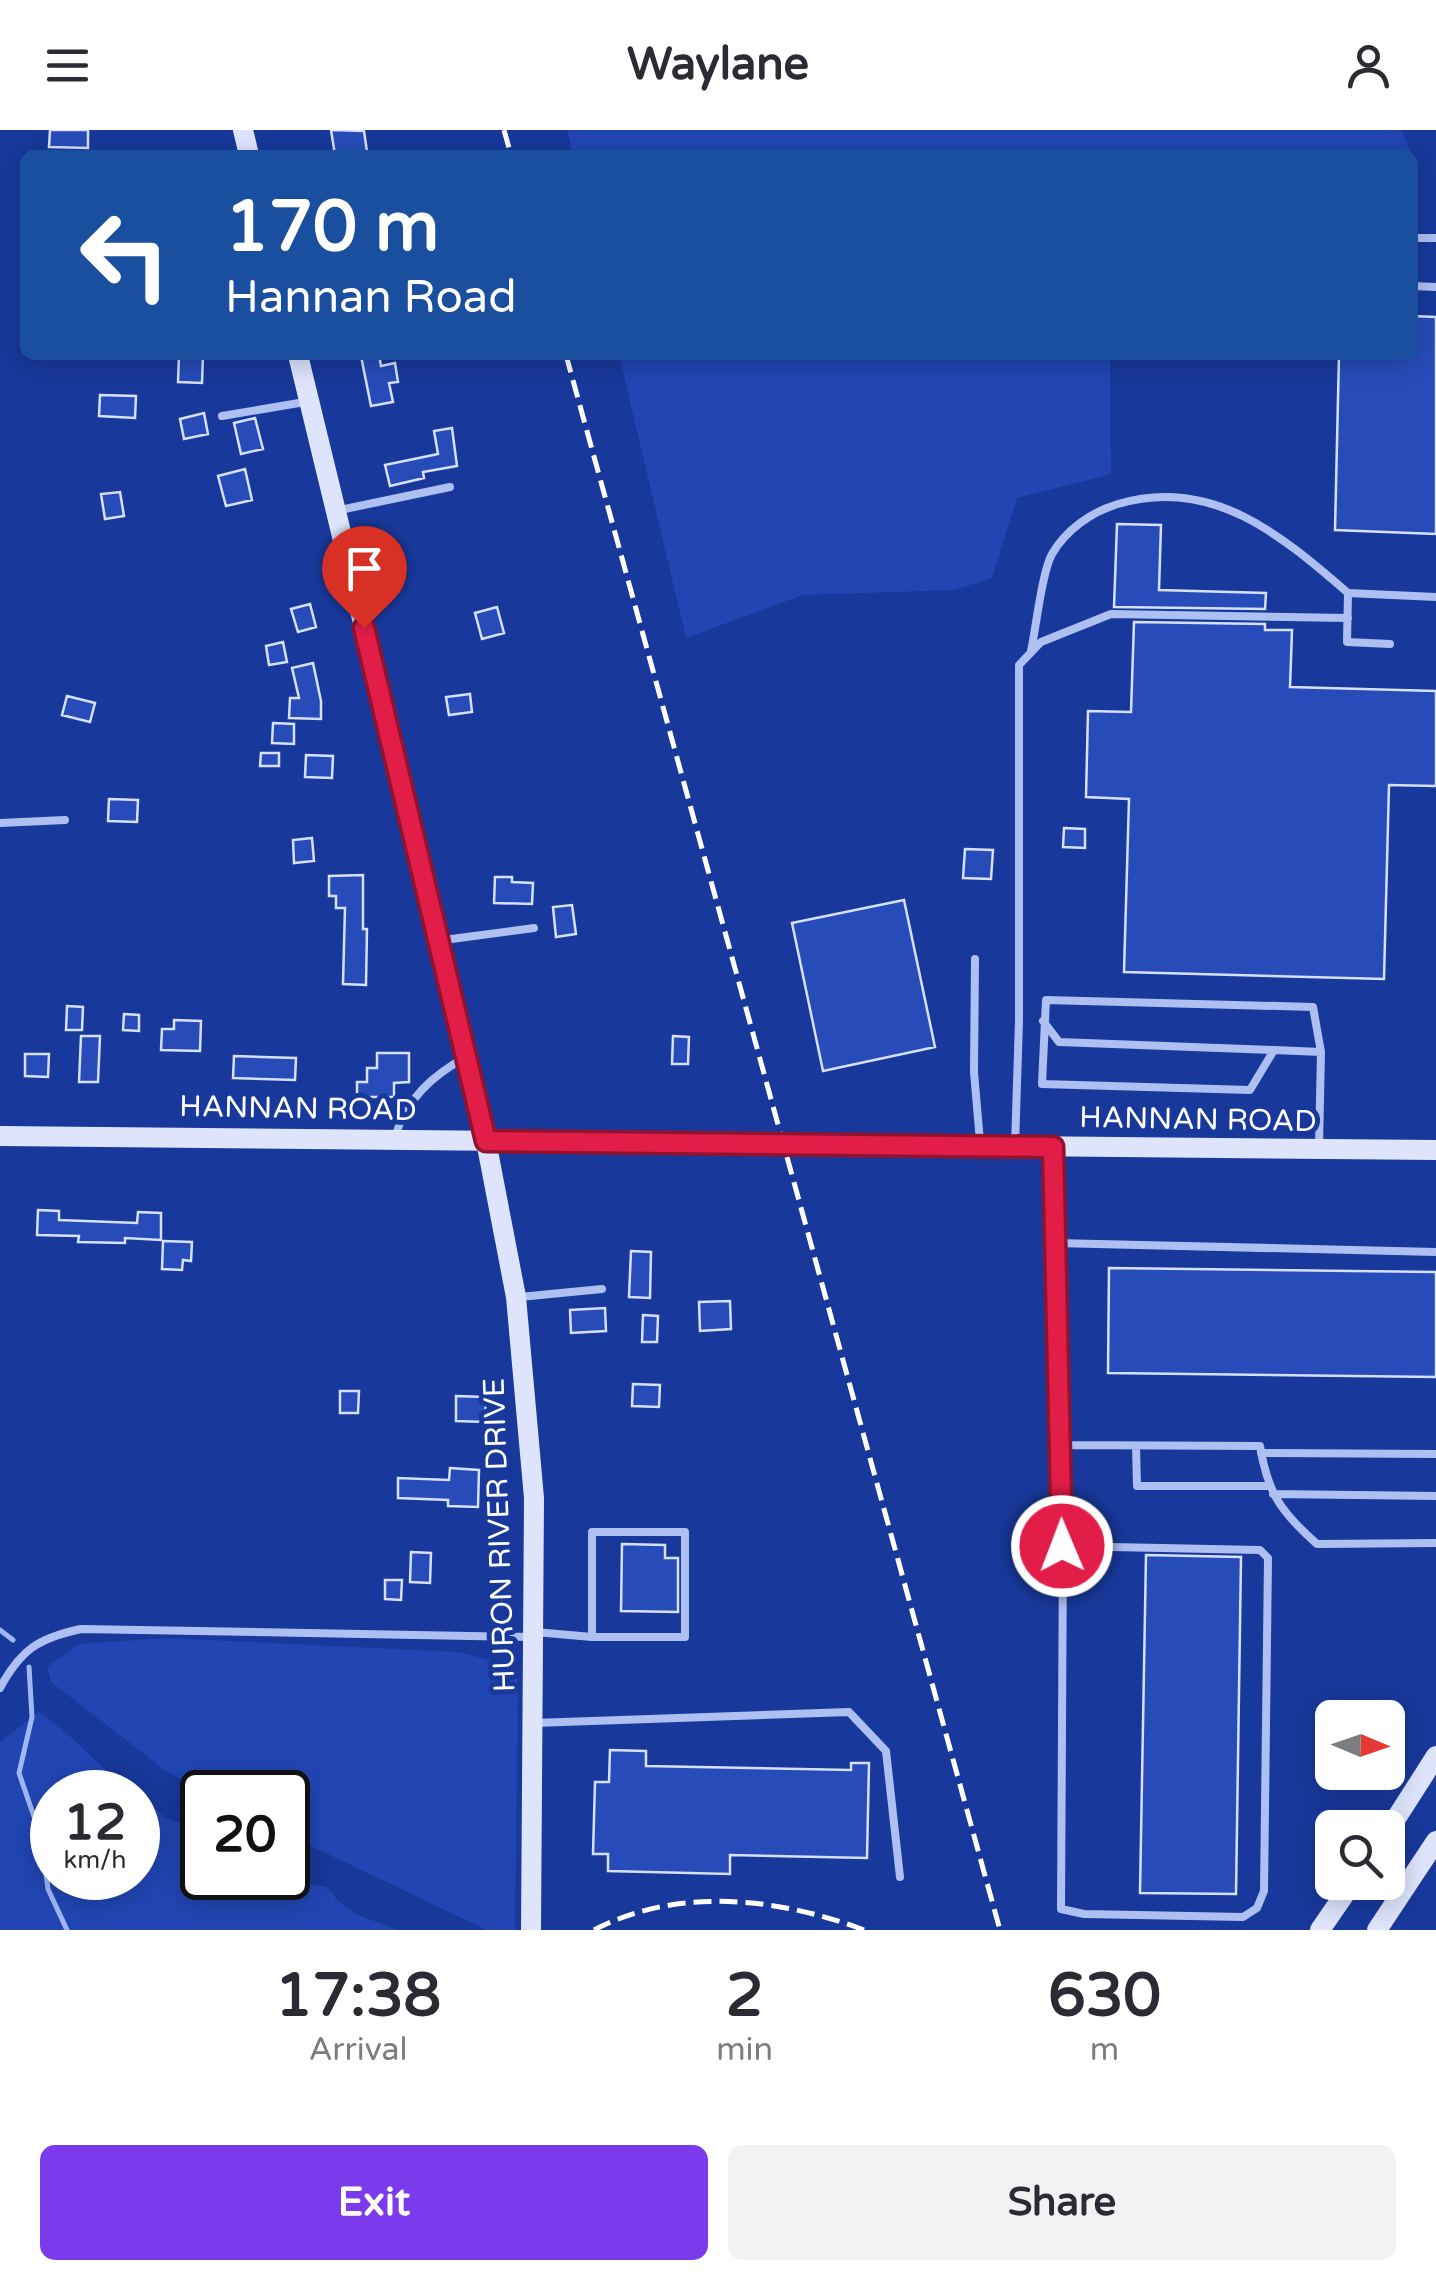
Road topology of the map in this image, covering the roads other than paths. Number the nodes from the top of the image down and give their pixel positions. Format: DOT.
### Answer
graph roads {
  1 [pos="299,360"];
  2 [pos="310,402"];
  3 [pos="222,416"];
  4 [pos="450,487"];
  5 [pos="335,511"];
  6 [pos="1348,594"];
  7 [pos="1436,597"];
  8 [pos="1348,618"];
  9 [pos="1390,644"];
  10 [pos="1031,652"];
  11 [pos="65,820"];
  12 [pos="0,823"];
  13 [pos="534,928"];
  14 [pos="440,940"];
  15 [pos="976,958"];
  16 [pos="1019,1021"];
  17 [pos="1043,1021"];
  18 [pos="1274,1050"];
  19 [pos="1321,1052"];
  20 [pos="466,1057"];
  21 [pos="0,1136"];
  22 [pos="395,1138"];
  23 [pos="486,1141"];
  24 [pos="980,1146"];
  25 [pos="1015,1147"];
  26 [pos="1053,1147"];
  27 [pos="1319,1150"];
  28 [pos="1436,1150"];
  29 [pos="1055,1244"];
  30 [pos="1436,1252"];
  31 [pos="602,1289"];
  32 [pos="516,1297"];
  33 [pos="1060,1445"];
  34 [pos="1136,1446"];
  35 [pos="1262,1453"];
  36 [pos="1436,1454"];
  37 [pos="1270,1490"];
  38 [pos="1436,1496"];
  39 [pos="1436,1543"];
  40 [pos="1062,1546"];
  41 [pos="535,1634"];
  42 [pos="592,1637"];
  43 [pos="0,1688"];
  44 [pos="534,1723"];
  45 [pos="1436,1756"];
  46 [pos="1402,1810"];
  47 [pos="1436,1841"];
  48 [pos="900,1877"];
  49 [pos="1341,1900"];
  50 [pos="532,1930"];
  51 [pos="1320,1930"];
  52 [pos="1377,1930"];
  1 -- 2 [label="street, HURON RIVER DRIVE"];
  2 -- 3 [label="lane"];
  2 -- 5 [label="street, HURON RIVER DRIVE"];
  4 -- 5 [label="lane"];
  5 -- 14 [label="street, HURON RIVER DRIVE"];
  6 -- 7 [label="lane"];
  6 -- 8 [label="lane"];
  6 -- 10 [label="lane"];
  8 -- 9 [label="lane"];
  8 -- 10 [label="lane"];
  10 -- 16 [label="lane"];
  11 -- 12 [label="lane"];
  13 -- 14 [label="lane"];
  14 -- 20 [label="street, HURON RIVER DRIVE"];
  15 -- 24 [label="lane"];
  16 -- 17 [label="lane"];
  16 -- 25 [label="lane"];
  17 -- 18 [label="lane"];
  17 -- 18 [label="lane"];
  17 -- 19 [label="lane"];
  18 -- 19 [label="lane"];
  19 -- 27 [label="lane"];
  20 -- 22 [label="lane"];
  20 -- 23 [label="street, HURON RIVER DRIVE"];
  21 -- 22 [label="street, HANNAN ROAD"];
  22 -- 23 [label="street, HANNAN ROAD"];
  23 -- 24 [label="street, HANNAN ROAD"];
  23 -- 32 [label="street, HURON RIVER DRIVE"];
  24 -- 25 [label="street, HANNAN ROAD"];
  25 -- 26 [label="street, HANNAN ROAD"];
  26 -- 27 [label="street, HANNAN ROAD"];
  26 -- 29 [label="lane"];
  27 -- 28 [label="street, HANNAN ROAD"];
  29 -- 30 [label="lane"];
  29 -- 33 [label="lane"];
  31 -- 32 [label="lane"];
  32 -- 41 [label="street, HURON RIVER DRIVE"];
  33 -- 34 [label="lane"];
  33 -- 40 [label="lane"];
  34 -- 35 [label="lane"];
  34 -- 37 [label="lane"];
  35 -- 36 [label="lane"];
  35 -- 37 [label="lane"];
  37 -- 38 [label="lane"];
  37 -- 39 [label="lane"];
  40 -- 40 [label="lane"];
  41 -- 42 [label="lane"];
  41 -- 43 [label="lane"];
  41 -- 44 [label="street, HURON RIVER DRIVE"];
  42 -- 42 [label="lane"];
  44 -- 48 [label="lane"];
  44 -- 50 [label="street, HURON RIVER DRIVE"];
  45 -- 46 [label="street"];
  47 -- 52 [label="street"];
  49 -- 51 [label="street"];
}
